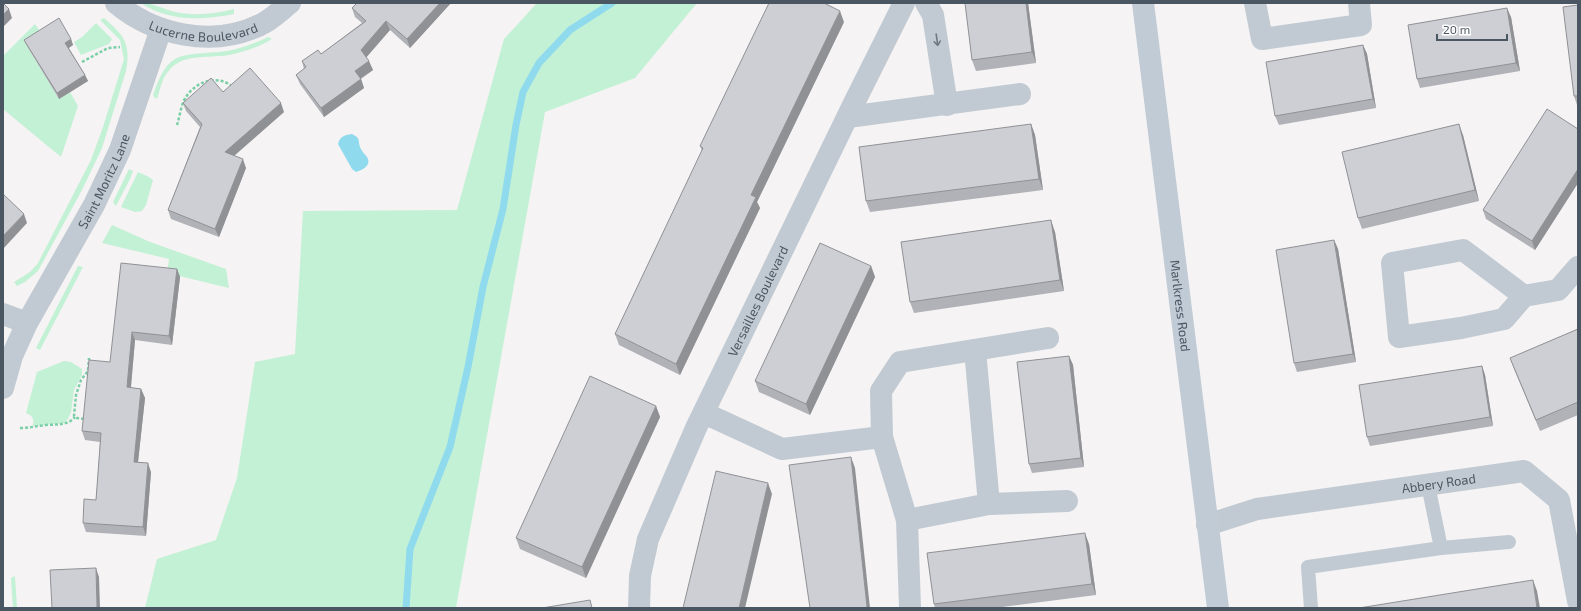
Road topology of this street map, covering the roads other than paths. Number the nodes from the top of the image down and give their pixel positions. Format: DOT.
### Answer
graph roads {
  1 [pos="116,3"];
  2 [pos="290,3"];
  3 [pos="904,3"];
  4 [pos="926,3"];
  5 [pos="1143,3"];
  6 [pos="1256,3"];
  7 [pos="1359,3"];
  8 [pos="161,29"];
  9 [pos="1020,94"];
  10 [pos="947,105"];
  11 [pos="848,117"];
  12 [pos="1578,267"];
  13 [pos="1524,296"];
  14 [pos="3,314"];
  15 [pos="27,324"];
  16 [pos="1048,338"];
  17 [pos="975,350"];
  18 [pos="3,388"];
  19 [pos="704,413"];
  20 [pos="882,437"];
  21 [pos="1428,484"];
  22 [pos="1067,501"];
  23 [pos="989,504"];
  24 [pos="907,520"];
  25 [pos="1207,525"];
  26 [pos="1509,542"];
  27 [pos="1441,548"];
  28 [pos="1578,601"];
  29 [pos="639,608"];
  30 [pos="910,608"];
  31 [pos="1218,608"];
  32 [pos="1311,608"];
  1 -- 8 [label="street, Lucerne Boulevard"];
  2 -- 8 [label="street, Lucerne Boulevard"];
  3 -- 11 [label="street, Versailles Boulevard"];
  4 -- 10 [label="street, one-way"];
  5 -- 25 [label="street, Marlkress Road"];
  6 -- 7 [label="street"];
  8 -- 15 [label="street, Saint Moritz Lane"];
  9 -- 10 [label="street"];
  10 -- 11 [label="street"];
  11 -- 19 [label="street, Versailles Boulevard"];
  12 -- 13 [label="street"];
  13 -- 13 [label="street"];
  14 -- 15 [label="street"];
  15 -- 18 [label="street, Saint Moritz Lane"];
  16 -- 17 [label="street"];
  17 -- 20 [label="street"];
  17 -- 23 [label="street"];
  19 -- 20 [label="street"];
  19 -- 29 [label="street, Versailles Boulevard"];
  20 -- 24 [label="street"];
  21 -- 25 [label="street, Abbery Road"];
  21 -- 27 [label="lane"];
  21 -- 28 [label="street, Abbery Road"];
  22 -- 23 [label="street"];
  23 -- 24 [label="street"];
  24 -- 30 [label="street"];
  25 -- 31 [label="street, Marlkress Road"];
  26 -- 27 [label="lane"];
  27 -- 32 [label="lane"];
}
